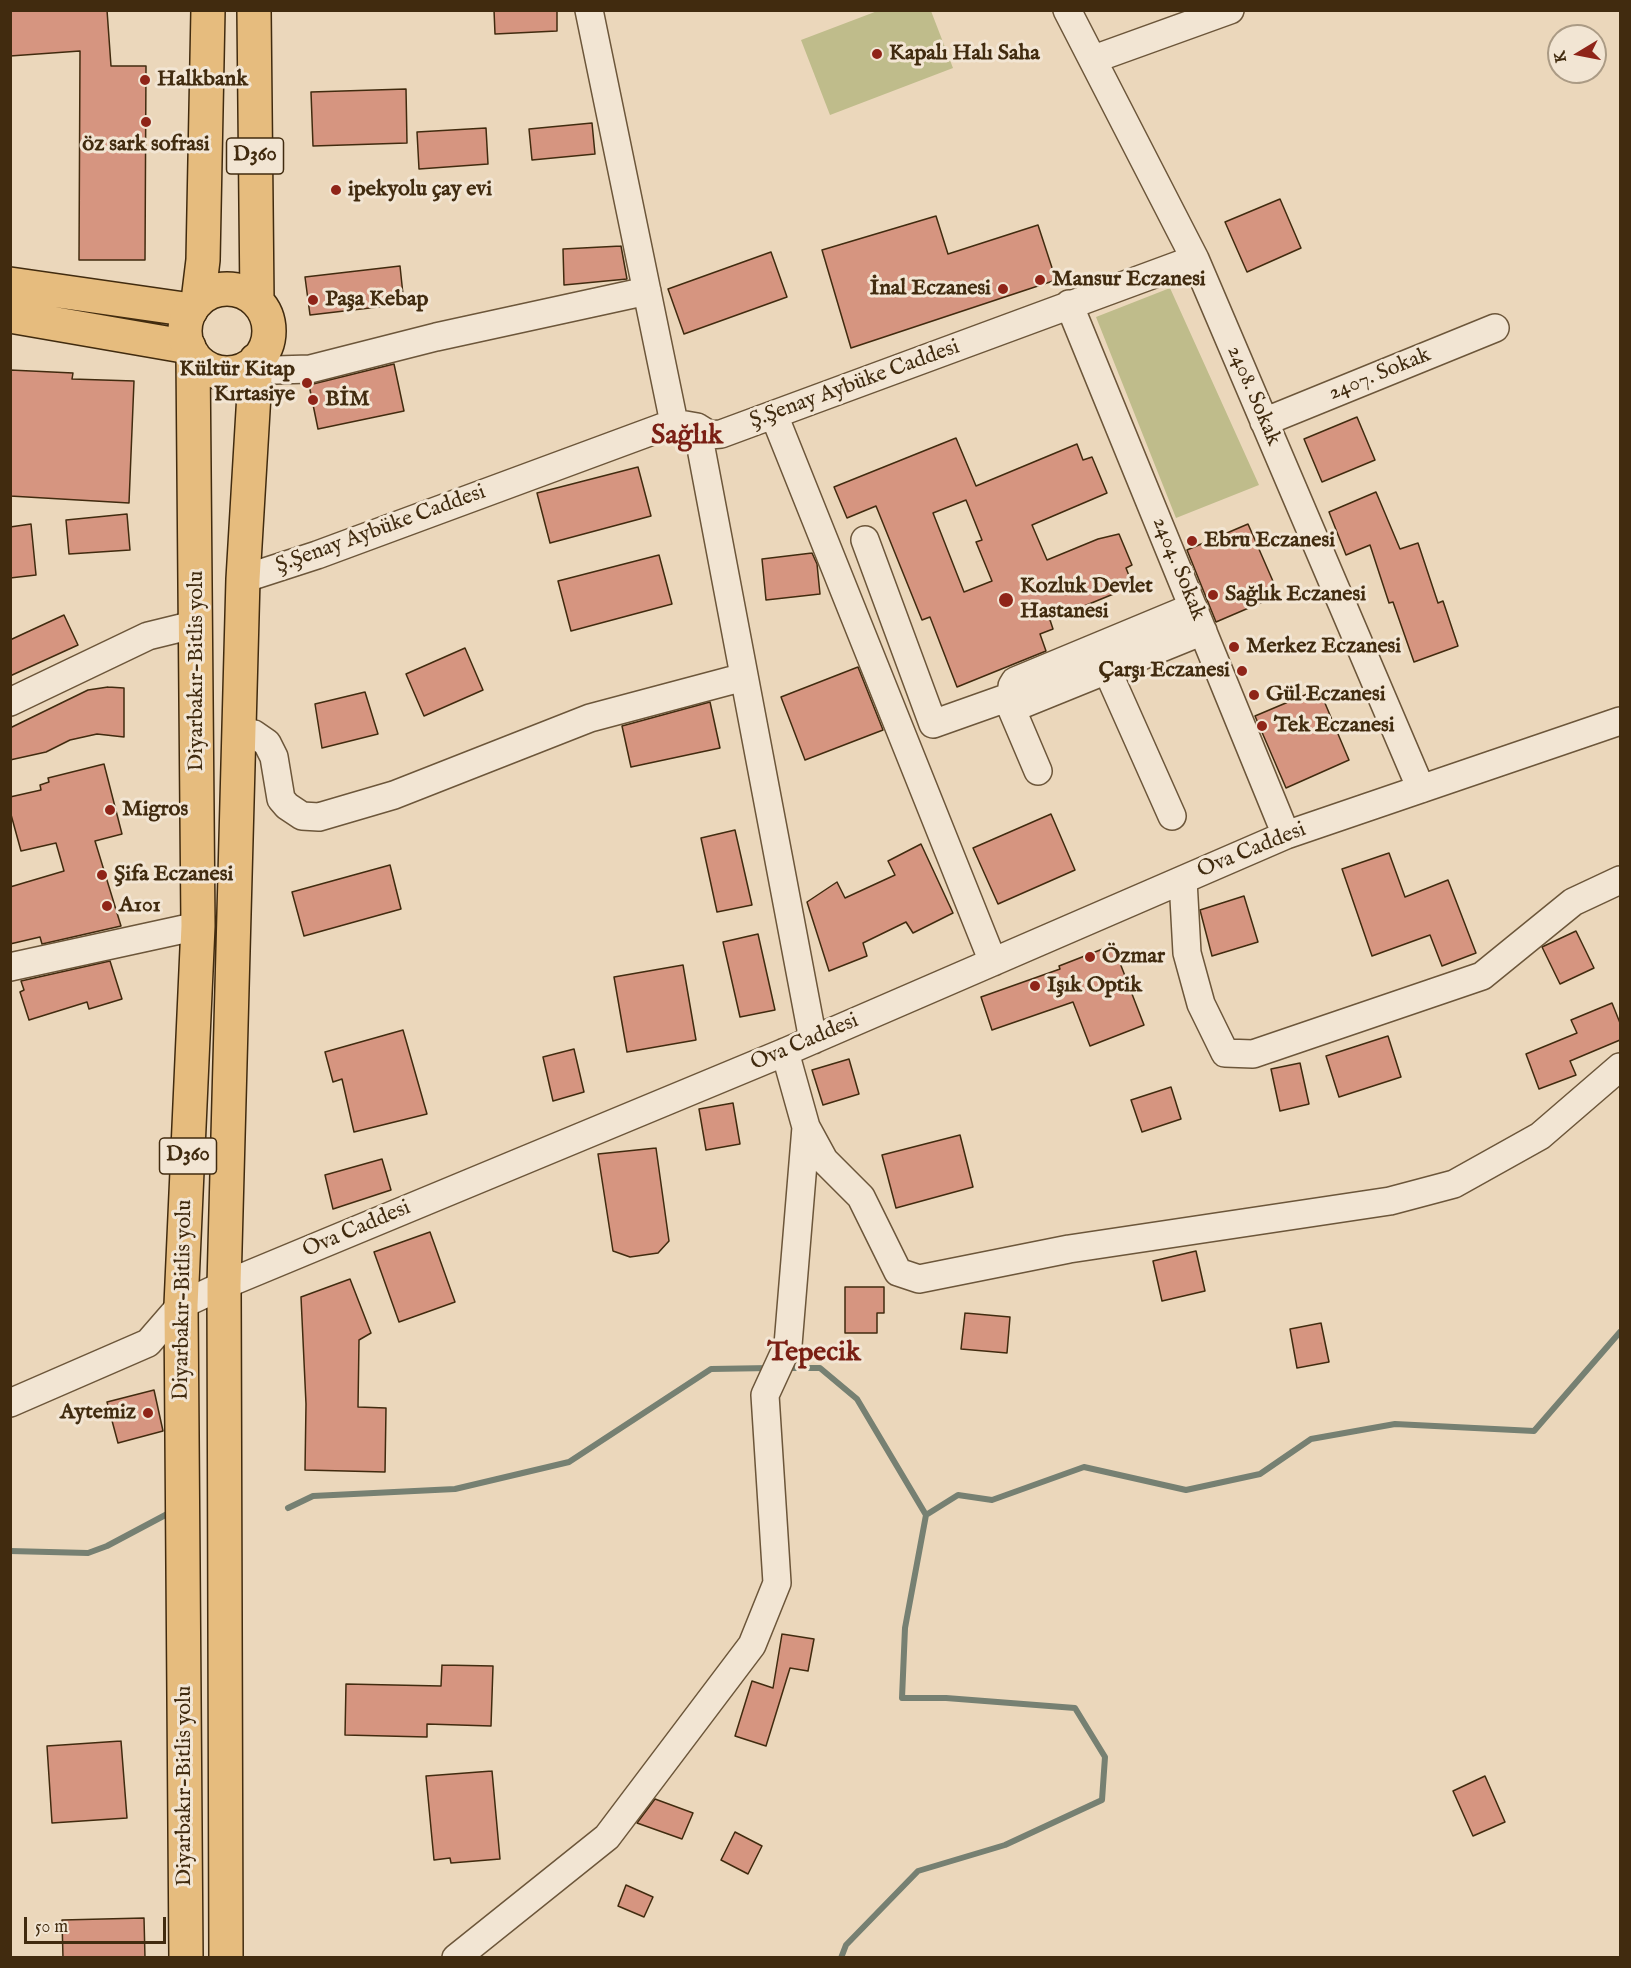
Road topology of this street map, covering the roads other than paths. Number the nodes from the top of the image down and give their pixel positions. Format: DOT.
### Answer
graph roads {
  1 [pos="208,10"];
  2 [pos="254,10"];
  3 [pos="590,10"];
  4 [pos="1067,10"];
  5 [pos="1230,10"];
  6 [pos="1094,59"];
  7 [pos="1195,259"];
  8 [pos="10,284"];
  9 [pos="647,291"];
  10 [pos="257,302"];
  11 [pos="1069,304"];
  12 [pos="194,306"];
  13 [pos="10,316"];
  14 [pos="1495,328"];
  15 [pos="191,351"];
  16 [pos="256,360"];
  17 [pos="774,415"];
  18 [pos="1264,422"];
  19 [pos="686,425"];
  20 [pos="865,540"];
  21 [pos="243,579"];
  22 [pos="1198,619"];
  23 [pos="198,624"];
  24 [pos="1107,670"];
  25 [pos="744,677"];
  26 [pos="1010,697"];
  27 [pos="10,702"];
  28 [pos="1620,721"];
  29 [pos="238,732"];
  30 [pos="1038,771"];
  31 [pos="1421,789"];
  32 [pos="1172,816"];
  33 [pos="1286,835"];
  34 [pos="1183,880"];
  35 [pos="1620,880"];
  36 [pos="198,926"];
  37 [pos="993,962"];
  38 [pos="10,967"];
  39 [pos="813,1040"];
  40 [pos="785,1052"];
  41 [pos="1620,1067"];
  42 [pos="806,1127"];
  43 [pos="224,1285"];
  44 [pos="181,1305"];
  45 [pos="10,1402"];
  46 [pos="186,1958"];
  47 [pos="226,1958"];
  48 [pos="456,1958"];
  1 -- 12 [label="main road, D360"];
  2 -- 10 [label="main road, D360"];
  3 -- 9 [label="street"];
  4 -- 6 [label="street, 2408. Sokak"];
  5 -- 6 [label="street"];
  6 -- 7 [label="street, 2408. Sokak"];
  7 -- 11 [label="street, Ş.Şenay Aybüke Caddesi"];
  7 -- 18 [label="street, 2408. Sokak"];
  8 -- 12 [label="main road"];
  9 -- 16 [label="street"];
  9 -- 19 [label="street"];
  10 -- 12 [label="main road"];
  10 -- 16 [label="main road"];
  11 -- 17 [label="street, Ş.Şenay Aybüke Caddesi"];
  11 -- 22 [label="street, 2404. Sokak"];
  12 -- 15 [label="main road"];
  13 -- 15 [label="main road"];
  14 -- 18 [label="street, 2407. Sokak"];
  15 -- 16 [label="main road"];
  15 -- 23 [label="main road, Diyarbakır-Bitlis yolu / D360"];
  16 -- 21 [label="main road, Diyarbakır-Bitlis yolu / D360"];
  17 -- 19 [label="street, Ş.Şenay Aybüke Caddesi"];
  17 -- 37 [label="street"];
  18 -- 31 [label="street, 2408. Sokak"];
  19 -- 21 [label="street, Ş.Şenay Aybüke Caddesi"];
  19 -- 25 [label="street"];
  20 -- 26 [label="street"];
  21 -- 29 [label="main road, Diyarbakır-Bitlis yolu / D360"];
  22 -- 24 [label="street"];
  22 -- 26 [label="street"];
  22 -- 33 [label="street, 2404. Sokak"];
  23 -- 27 [label="street"];
  23 -- 36 [label="main road, Diyarbakır-Bitlis yolu / D360"];
  24 -- 26 [label="street"];
  24 -- 32 [label="street"];
  25 -- 29 [label="street"];
  25 -- 39 [label="street"];
  26 -- 30 [label="street"];
  28 -- 31 [label="street, Ova Caddesi"];
  29 -- 43 [label="main road, Diyarbakır-Bitlis yolu / D360"];
  31 -- 33 [label="street, Ova Caddesi"];
  33 -- 34 [label="street, Ova Caddesi"];
  34 -- 35 [label="street"];
  34 -- 37 [label="street, Ova Caddesi"];
  36 -- 38 [label="street"];
  36 -- 44 [label="main road, Diyarbakır-Bitlis yolu / D360"];
  37 -- 39 [label="street, Ova Caddesi"];
  39 -- 40 [label="street, Ova Caddesi"];
  40 -- 42 [label="street"];
  40 -- 43 [label="street, Ova Caddesi"];
  41 -- 42 [label="street"];
  42 -- 48 [label="street"];
  43 -- 44 [label="street, Ova Caddesi"];
  43 -- 47 [label="main road, Diyarbakır-Bitlis yolu / D360"];
  44 -- 45 [label="street, Ova Caddesi"];
  44 -- 46 [label="main road, Diyarbakır-Bitlis yolu / D360"];
}
